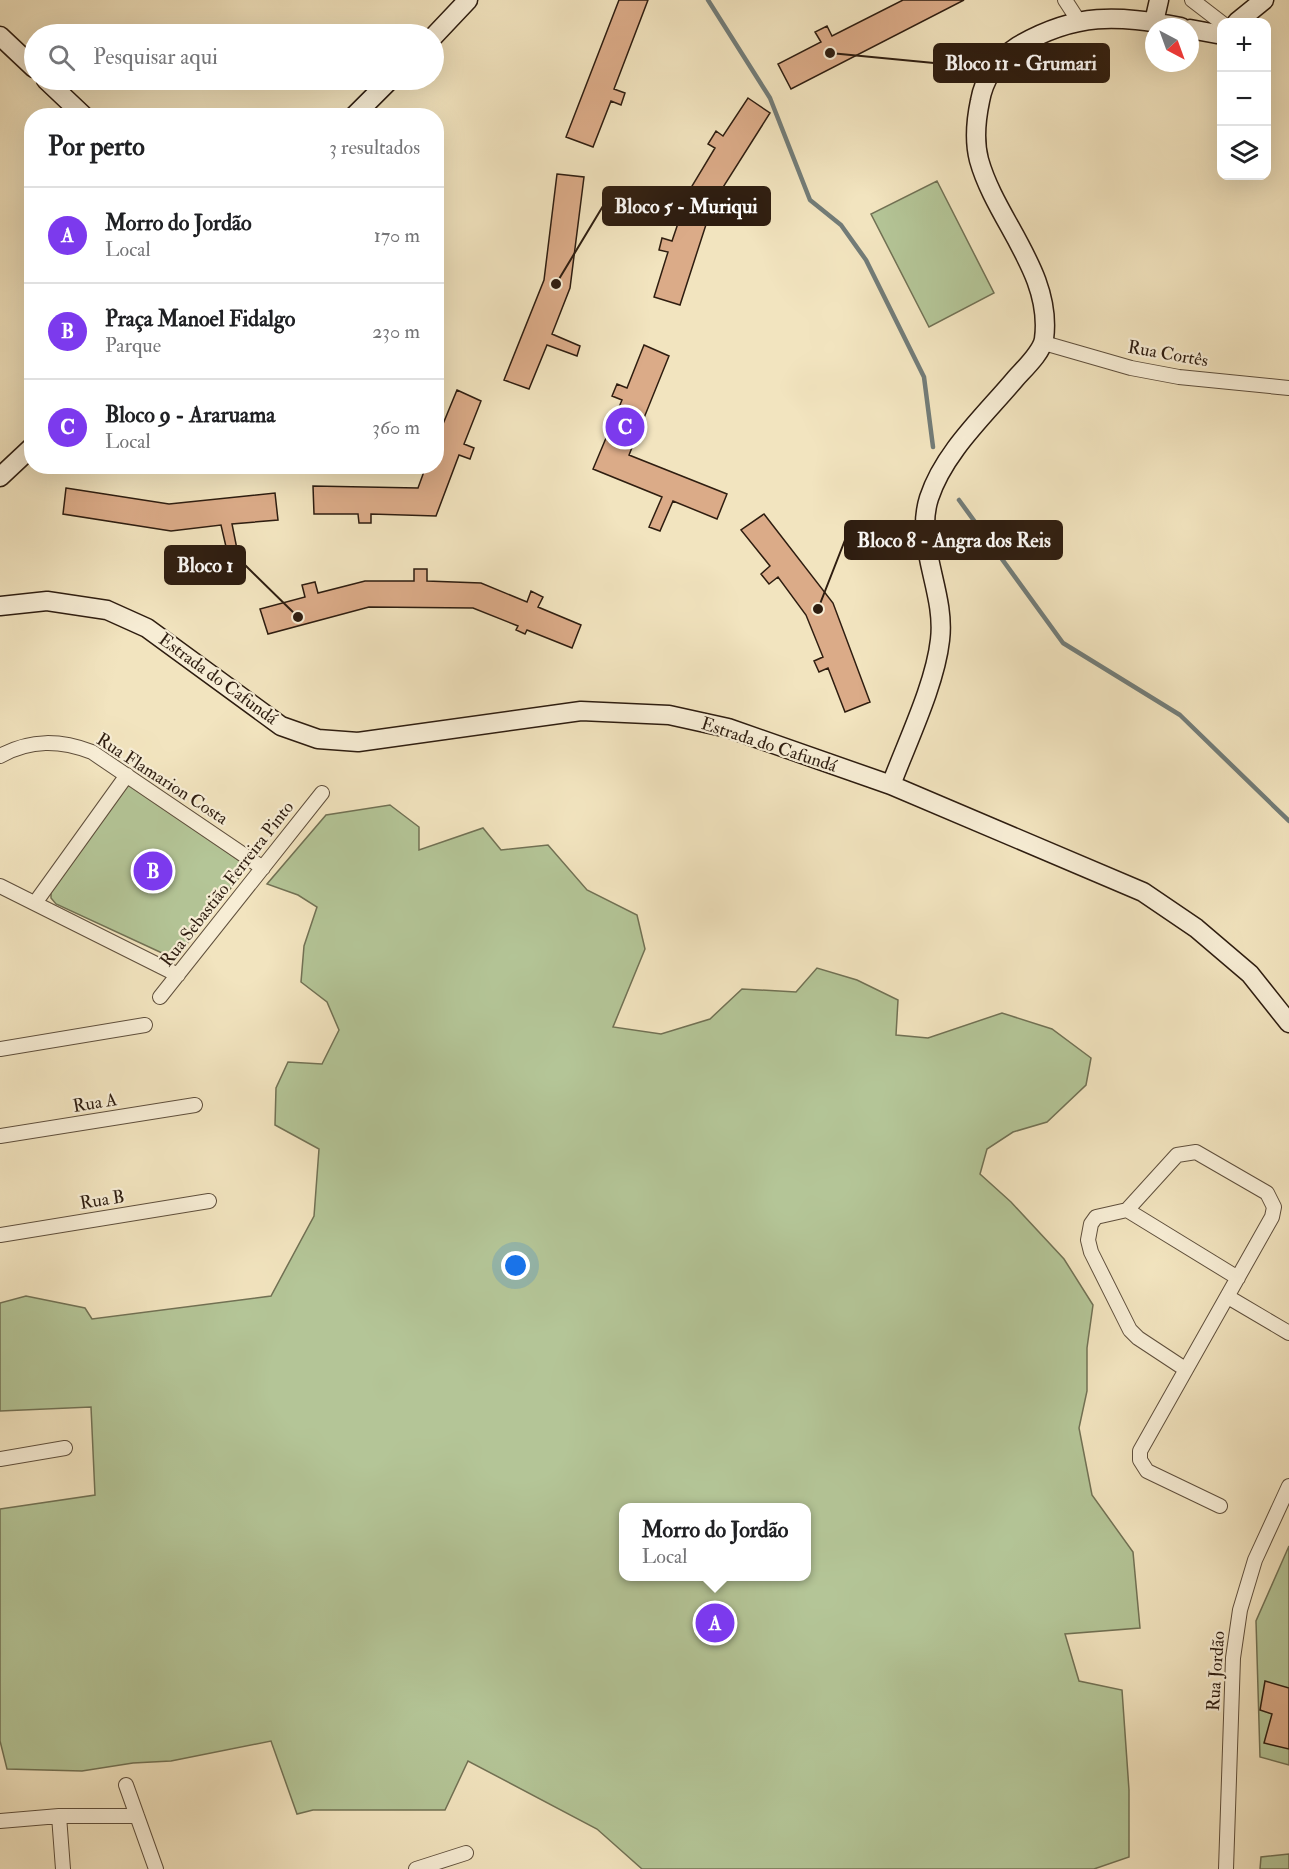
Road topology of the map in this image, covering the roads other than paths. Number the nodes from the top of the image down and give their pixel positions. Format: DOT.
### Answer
graph roads {
  1 [pos="468,0"];
  2 [pos="1065,0"];
  3 [pos="1159,0"];
  4 [pos="1192,0"];
  5 [pos="1264,0"];
  6 [pos="1155,18"];
  7 [pos="1242,18"];
  8 [pos="1217,19"];
  9 [pos="1078,20"];
  10 [pos="1145,21"];
  11 [pos="444,25"];
  12 [pos="1199,31"];
  13 [pos="1217,34"];
  14 [pos="0,36"];
  15 [pos="24,59"];
  16 [pos="57,90"];
  17 [pos="380,90"];
  18 [pos="76,108"];
  19 [pos="362,108"];
  20 [pos="1044,343"];
  21 [pos="1289,388"];
  22 [pos="24,454"];
  23 [pos="0,477"];
  24 [pos="0,606"];
  25 [pos="0,756"];
  26 [pos="127,775"];
  27 [pos="891,785"];
  28 [pos="322,793"];
  29 [pos="263,868"];
  30 [pos="0,886"];
  31 [pos="34,903"];
  32 [pos="178,975"];
  33 [pos="160,997"];
  34 [pos="1289,1023"];
  35 [pos="145,1025"];
  36 [pos="0,1049"];
  37 [pos="195,1105"];
  38 [pos="0,1136"];
  39 [pos="209,1201"];
  40 [pos="1127,1210"];
  41 [pos="0,1235"];
  42 [pos="1238,1278"];
  43 [pos="1228,1296"];
  44 [pos="1289,1333"];
  45 [pos="1185,1369"];
  46 [pos="65,1448"];
  47 [pos="0,1459"];
  48 [pos="1289,1486"];
  49 [pos="1220,1506"];
  50 [pos="126,1785"];
  51 [pos="59,1816"];
  52 [pos="137,1816"];
  53 [pos="0,1821"];
  54 [pos="466,1853"];
  55 [pos="63,1869"];
  56 [pos="156,1869"];
  57 [pos="416,1869"];
  58 [pos="1226,1869"];
  1 -- 11 [label="main road"];
  2 -- 9 [label="street"];
  3 -- 6 [label="main road"];
  4 -- 8 [label="street"];
  5 -- 7 [label="main road"];
  9 -- 10 [label="main road"];
  9 -- 20 [label="main road"];
  12 -- 13 [label="main road"];
  14 -- 15 [label="main road"];
  16 -- 18 [label="main road"];
  17 -- 19 [label="main road"];
  20 -- 21 [label="street, Rua Cortês"];
  20 -- 27 [label="main road"];
  22 -- 23 [label="main road"];
  24 -- 27 [label="main road, Estrada do Cafundá"];
  25 -- 26 [label="street, Rua Flamarion Costa"];
  26 -- 29 [label="street, Rua Flamarion Costa"];
  26 -- 31 [label="street"];
  27 -- 34 [label="main road, Estrada do Cafundá"];
  28 -- 29 [label="street, Rua Sebastião Ferreira Pinto"];
  29 -- 32 [label="street, Rua Sebastião Ferreira Pinto"];
  30 -- 31 [label="street"];
  31 -- 32 [label="street"];
  32 -- 33 [label="street, Rua Sebastião Ferreira Pinto"];
  35 -- 36 [label="street"];
  37 -- 38 [label="street, Rua A"];
  39 -- 41 [label="street, Rua B"];
  40 -- 42 [label="street"];
  40 -- 42 [label="street"];
  40 -- 45 [label="street"];
  42 -- 43 [label="street"];
  43 -- 44 [label="street"];
  43 -- 45 [label="street"];
  45 -- 49 [label="street"];
  46 -- 47 [label="street"];
  48 -- 58 [label="street, Rua Jordão"];
  50 -- 52 [label="street"];
  51 -- 52 [label="street"];
  51 -- 53 [label="street"];
  51 -- 55 [label="street"];
  52 -- 56 [label="street"];
  54 -- 57 [label="street"];
}
